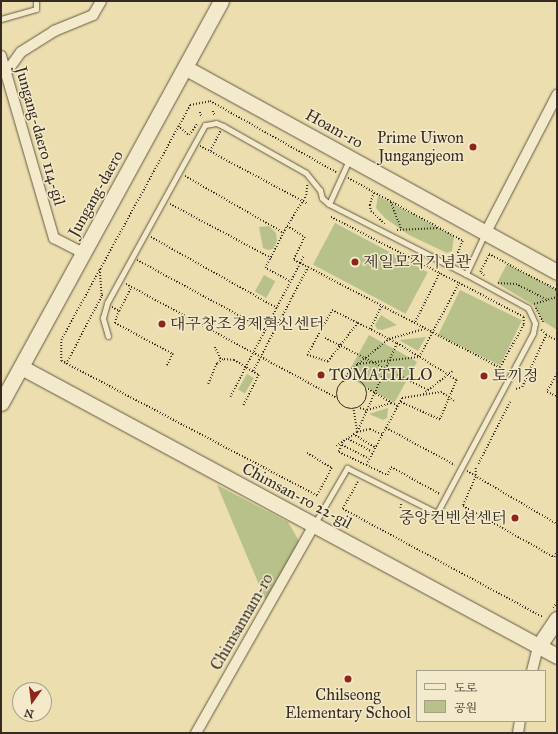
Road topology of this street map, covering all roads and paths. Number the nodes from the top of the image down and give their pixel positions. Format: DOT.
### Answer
graph roads {
  1 [pos="36,1"];
  2 [pos="101,1"];
  3 [pos="221,1"];
  4 [pos="1,19"];
  5 [pos="1,56"];
  6 [pos="186,68"];
  7 [pos="5,74"];
  8 [pos="557,95"];
  9 [pos="200,112"];
  10 [pos="202,120"];
  11 [pos="223,126"];
  12 [pos="193,143"];
  13 [pos="209,151"];
  14 [pos="350,158"];
  15 [pos="177,172"];
  16 [pos="309,176"];
  17 [pos="346,177"];
  18 [pos="345,184"];
  19 [pos="374,192"];
  20 [pos="162,200"];
  21 [pos="302,200"];
  22 [pos="391,202"];
  23 [pos="308,204"];
  24 [pos="329,204"];
  25 [pos="331,216"];
  26 [pos="377,222"];
  27 [pos="288,226"];
  28 [pos="441,228"];
  29 [pos="402,230"];
  30 [pos="144,233"];
  31 [pos="284,233"];
  32 [pos="400,234"];
  33 [pos="485,234"];
  34 [pos="84,253"];
  35 [pos="304,255"];
  36 [pos="132,257"];
  37 [pos="271,258"];
  38 [pos="448,258"];
  39 [pos="300,264"];
  40 [pos="308,267"];
  41 [pos="100,268"];
  42 [pos="480,272"];
  43 [pos="557,272"];
  44 [pos="440,273"];
  45 [pos="466,274"];
  46 [pos="119,281"];
  47 [pos="290,282"];
  48 [pos="459,283"];
  49 [pos="494,283"];
  50 [pos="557,290"];
  51 [pos="102,295"];
  52 [pos="557,297"];
  53 [pos="548,300"];
  54 [pos="533,305"];
  55 [pos="381,306"];
  56 [pos="276,308"];
  57 [pos="119,311"];
  58 [pos="358,323"];
  59 [pos="415,323"];
  60 [pos="425,328"];
  61 [pos="370,329"];
  62 [pos="266,330"];
  63 [pos="432,332"];
  64 [pos="541,332"];
  65 [pos="546,335"];
  66 [pos="108,336"];
  67 [pos="325,338"];
  68 [pos="389,339"];
  69 [pos="557,340"];
  70 [pos="397,343"];
  71 [pos="341,344"];
  72 [pos="215,347"];
  73 [pos="253,354"];
  74 [pos="260,357"];
  75 [pos="365,357"];
  76 [pos="418,357"];
  77 [pos="221,360"];
  78 [pos="389,360"];
  79 [pos="375,362"];
  80 [pos="357,364"];
  81 [pos="167,366"];
  82 [pos="21,367"];
  83 [pos="246,368"];
  84 [pos="500,368"];
  85 [pos="452,371"];
  86 [pos="506,371"];
  87 [pos="253,372"];
  88 [pos="557,374"];
  89 [pos="446,375"];
  90 [pos="342,382"];
  91 [pos="208,384"];
  92 [pos="368,389"];
  93 [pos="516,389"];
  94 [pos="428,390"];
  95 [pos="374,393"];
  96 [pos="422,395"];
  97 [pos="557,396"];
  98 [pos="230,397"];
  99 [pos="450,397"];
  100 [pos="337,398"];
  101 [pos="455,401"];
  102 [pos="400,402"];
  103 [pos="510,402"];
  104 [pos="1,403"];
  105 [pos="391,403"];
  106 [pos="244,405"];
  107 [pos="398,406"];
  108 [pos="360,408"];
  109 [pos="354,410"];
  110 [pos="367,410"];
  111 [pos="386,428"];
  112 [pos="357,432"];
  113 [pos="353,434"];
  114 [pos="382,434"];
  115 [pos="347,438"];
  116 [pos="344,440"];
  117 [pos="342,445"];
  118 [pos="336,446"];
  119 [pos="375,447"];
  120 [pos="372,452"];
  121 [pos="307,453"];
  122 [pos="369,459"];
  123 [pos="460,459"];
  124 [pos="366,464"];
  125 [pos="478,464"];
  126 [pos="476,468"];
  127 [pos="465,470"];
  128 [pos="476,477"];
  129 [pos="363,485"];
  130 [pos="445,490"];
  131 [pos="396,501"];
  132 [pos="400,508"];
  133 [pos="557,524"];
  134 [pos="314,525"];
  135 [pos="557,551"];
  136 [pos="557,602"];
  137 [pos="551,617"];
  138 [pos="538,647"];
  139 [pos="557,656"];
  140 [pos="532,670"];
  141 [pos="520,722"];
  142 [pos="196,733"];
  143 [pos="518,733"];
  1 -- 4 [label="lane"];
  2 -- 7 [label="street"];
  3 -- 6 [label="main road, Jungang-daero"];
  5 -- 7 [label="street, Jungang-daero 114-gil"];
  6 -- 14 [label="main road, Hoam-ro"];
  6 -- 34 [label="main road, Jungang-daero"];
  7 -- 34 [label="street, Jungang-daero 114-gil"];
  8 -- 33 [label="street"];
  9 -- 10 [label="path"];
  11 -- 12 [label="lane"];
  11 -- 13 [label="path"];
  11 -- 16 [label="lane"];
  12 -- 13 [label="path"];
  12 -- 15 [label="lane"];
  13 -- 21 [label="path"];
  14 -- 17 [label="lane"];
  14 -- 33 [label="main road, Hoam-ro"];
  15 -- 20 [label="lane"];
  15 -- 31 [label="path"];
  16 -- 21 [label="path"];
  16 -- 24 [label="lane"];
  17 -- 18 [label="path"];
  17 -- 19 [label="path"];
  17 -- 24 [label="lane"];
  17 -- 41 [label="path"];
  19 -- 22 [label="path"];
  19 -- 26 [label="path"];
  20 -- 30 [label="lane"];
  20 -- 37 [label="path"];
  21 -- 23 [label="path"];
  21 -- 27 [label="path"];
  22 -- 28 [label="path"];
  22 -- 29 [label="path"];
  24 -- 45 [label="lane"];
  25 -- 44 [label="path"];
  27 -- 31 [label="path"];
  27 -- 39 [label="path"];
  28 -- 29 [label="path"];
  28 -- 38 [label="path"];
  29 -- 32 [label="path"];
  30 -- 36 [label="lane"];
  30 -- 56 [label="path"];
  31 -- 37 [label="path"];
  33 -- 43 [label="main road, Hoam-ro"];
  33 -- 45 [label="lane"];
  34 -- 82 [label="main road, Jungang-daero"];
  35 -- 39 [label="path"];
  36 -- 46 [label="lane"];
  36 -- 62 [label="path"];
  37 -- 47 [label="path"];
  39 -- 40 [label="path"];
  39 -- 47 [label="path"];
  40 -- 55 [label="path"];
  40 -- 74 [label="path"];
  41 -- 51 [label="path"];
  41 -- 121 [label="path"];
  42 -- 50 [label="path"];
  44 -- 48 [label="path"];
  44 -- 59 [label="path"];
  45 -- 134 [label="lane"];
  46 -- 66 [label="lane"];
  46 -- 73 [label="path"];
  47 -- 56 [label="path"];
  48 -- 63 [label="path"];
  48 -- 84 [label="path"];
  49 -- 53 [label="path"];
  52 -- 53 [label="path"];
  53 -- 54 [label="path"];
  55 -- 59 [label="path"];
  55 -- 61 [label="path"];
  56 -- 62 [label="path"];
  57 -- 81 [label="path"];
  58 -- 61 [label="path"];
  58 -- 71 [label="path"];
  58 -- 71 [label="path"];
  59 -- 60 [label="path"];
  60 -- 63 [label="path"];
  60 -- 68 [label="path"];
  61 -- 68 [label="path"];
  62 -- 73 [label="path"];
  63 -- 76 [label="path"];
  63 -- 84 [label="path"];
  64 -- 65 [label="path"];
  65 -- 69 [label="path"];
  65 -- 93 [label="path"];
  67 -- 71 [label="path"];
  68 -- 70 [label="path"];
  68 -- 75 [label="path"];
  70 -- 76 [label="path"];
  70 -- 78 [label="path"];
  71 -- 75 [label="path"];
  72 -- 77 [label="path"];
  73 -- 74 [label="path"];
  73 -- 83 [label="path"];
  74 -- 87 [label="path"];
  74 -- 100 [label="path"];
  75 -- 79 [label="path"];
  75 -- 80 [label="path"];
  76 -- 78 [label="path"];
  76 -- 89 [label="path"];
  77 -- 83 [label="path"];
  77 -- 91 [label="path"];
  78 -- 79 [label="path"];
  78 -- 95 [label="path"];
  79 -- 80 [label="path"];
  79 -- 94 [label="path"];
  80 -- 90 [label="path"];
  82 -- 104 [label="main road, Jungang-daero"];
  82 -- 134 [label="main road, Chimsan-ro 22-gil"];
  83 -- 87 [label="path"];
  83 -- 98 [label="path"];
  84 -- 86 [label="path"];
  85 -- 89 [label="path"];
  87 -- 106 [label="path"];
  88 -- 97 [label="path"];
  89 -- 94 [label="path"];
  89 -- 99 [label="path"];
  90 -- 92 [label="path"];
  90 -- 100 [label="path"];
  92 -- 95 [label="path"];
  92 -- 108 [label="path"];
  94 -- 96 [label="path"];
  95 -- 105 [label="path"];
  95 -- 110 [label="path"];
  96 -- 99 [label="path"];
  96 -- 102 [label="path"];
  99 -- 101 [label="path"];
  99 -- 102 [label="path"];
  100 -- 109 [label="path"];
  102 -- 107 [label="path"];
  103 -- 125 [label="path"];
  105 -- 107 [label="path"];
  105 -- 110 [label="path"];
  107 -- 111 [label="path"];
  108 -- 109 [label="path"];
  108 -- 110 [label="path"];
  109 -- 112 [label="path"];
  110 -- 112 [label="path"];
  111 -- 114 [label="path"];
  111 -- 123 [label="path"];
  112 -- 113 [label="path"];
  112 -- 114 [label="path"];
  113 -- 115 [label="path"];
  113 -- 119 [label="path"];
  114 -- 119 [label="path"];
  115 -- 116 [label="path"];
  115 -- 120 [label="path"];
  116 -- 117 [label="path"];
  116 -- 118 [label="path"];
  117 -- 122 [label="path"];
  117 -- 124 [label="path"];
  119 -- 120 [label="path"];
  120 -- 122 [label="path"];
  122 -- 124 [label="path"];
  124 -- 130 [label="path"];
  126 -- 128 [label="path"];
  127 -- 128 [label="path"];
  128 -- 133 [label="path"];
  128 -- 135 [label="path"];
  129 -- 137 [label="path"];
  131 -- 132 [label="path"];
  134 -- 138 [label="main road, Chimsan-ro 22-gil"];
  134 -- 142 [label="street, Chimsannam-ro"];
  136 -- 137 [label="path"];
  137 -- 138 [label="main road"];
  138 -- 139 [label="main road, Chimsan-ro 22-gil"];
  138 -- 140 [label="street"];
  141 -- 143 [label="street"];
}
